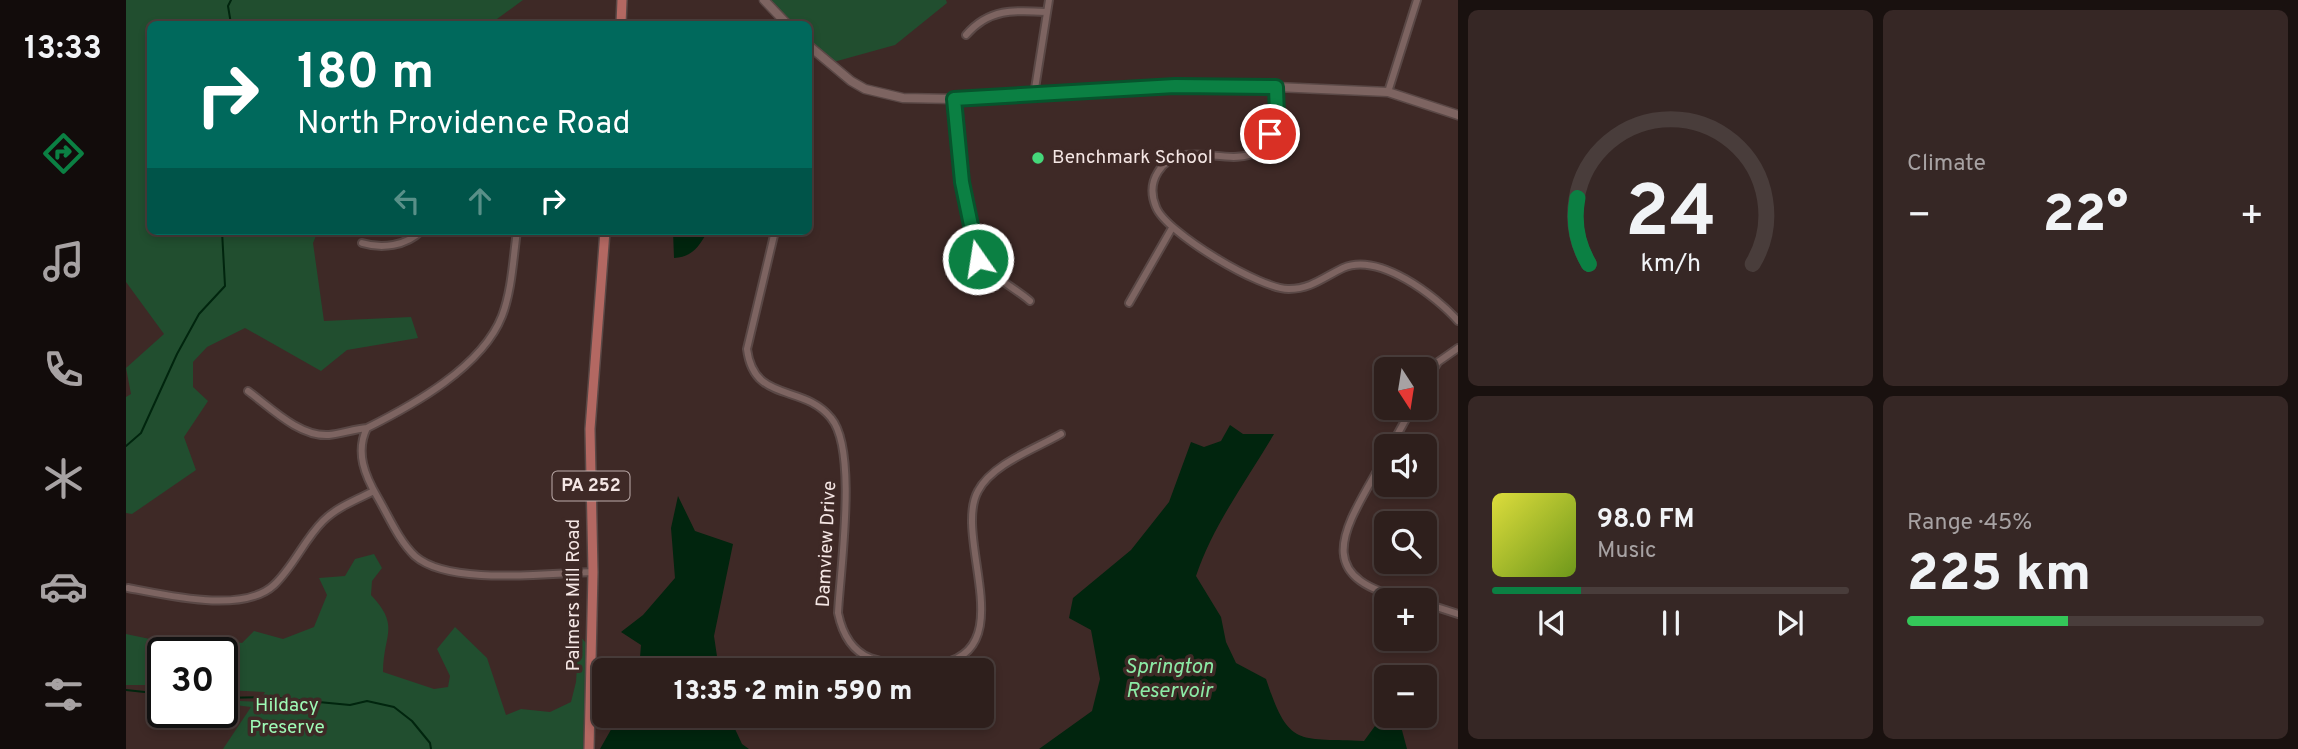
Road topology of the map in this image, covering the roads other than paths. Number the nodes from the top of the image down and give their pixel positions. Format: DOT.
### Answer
graph roads {
  1 [pos="622,0"];
  2 [pos="764,0"];
  3 [pos="1049,0"];
  4 [pos="1417,0"];
  5 [pos="1047,12"];
  6 [pos="621,21"];
  7 [pos="784,21"];
  8 [pos="966,35"];
  9 [pos="812,48"];
  10 [pos="1276,87"];
  11 [pos="1388,92"];
  12 [pos="1034,95"];
  13 [pos="954,99"];
  14 [pos="1458,115"];
  15 [pos="1171,228"];
  16 [pos="417,235"];
  17 [pos="517,235"];
  18 [pos="605,235"];
  19 [pos="774,235"];
  20 [pos="362,243"];
  21 [pos="1030,301"];
  22 [pos="1129,303"];
  23 [pos="1458,321"];
  24 [pos="1458,348"];
  25 [pos="1437,364"];
  26 [pos="248,391"];
  27 [pos="367,428"];
  28 [pos="1061,434"];
  29 [pos="1374,478"];
  30 [pos="373,491"];
  31 [pos="593,572"];
  32 [pos="128,588"];
  33 [pos="1374,590"];
  34 [pos="1437,607"];
  35 [pos="1458,614"];
  36 [pos="589,746"];
  1 -- 6 [label="main road"];
  2 -- 7 [label="main road"];
  3 -- 5 [label="street"];
  4 -- 11 [label="street"];
  5 -- 8 [label="street"];
  5 -- 12 [label="street"];
  9 -- 13 [label="main road"];
  10 -- 11 [label="main road"];
  10 -- 12 [label="main road"];
  10 -- 15 [label="street"];
  11 -- 14 [label="main road"];
  12 -- 13 [label="main road"];
  13 -- 21 [label="street"];
  15 -- 22 [label="street"];
  15 -- 23 [label="street"];
  16 -- 20 [label="street"];
  17 -- 27 [label="street"];
  18 -- 31 [label="main road, Palmers Mill Road / PA 252"];
  19 -- 28 [label="street, Damview Drive"];
  24 -- 25 [label="street"];
  26 -- 27 [label="street"];
  27 -- 30 [label="street"];
  29 -- 33 [label="street"];
  30 -- 31 [label="street"];
  30 -- 32 [label="street"];
  31 -- 36 [label="main road, Palmers Mill Road / PA 252"];
  34 -- 35 [label="street"];
}
